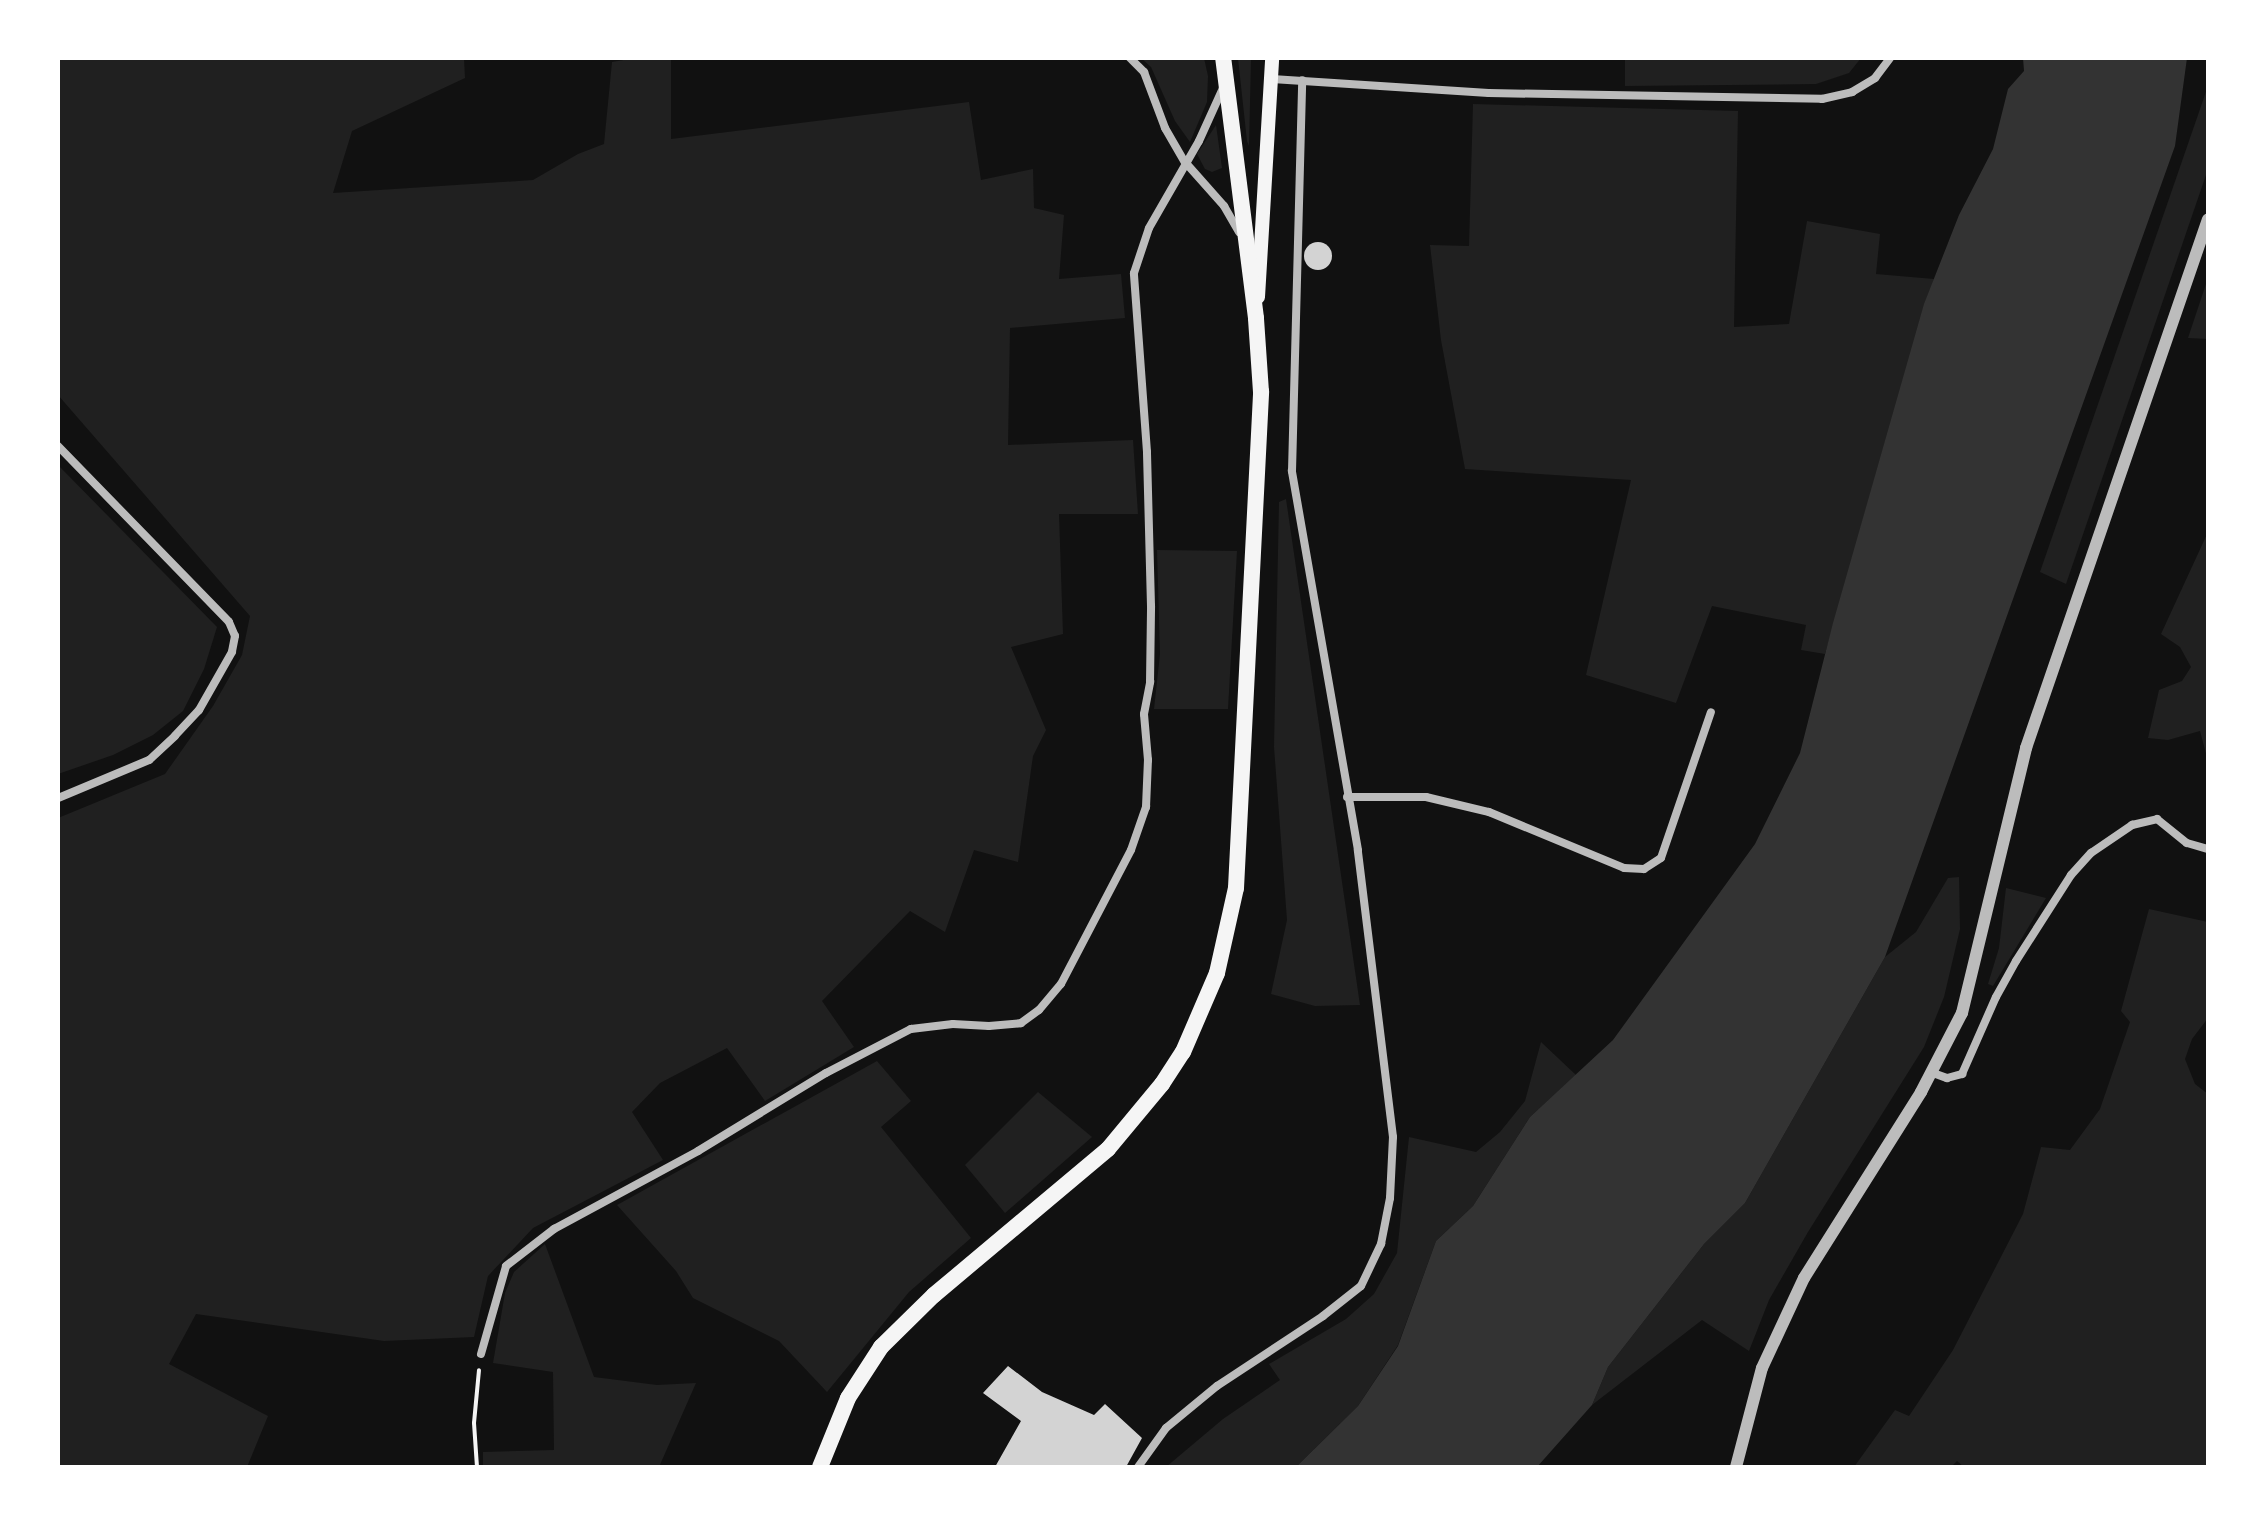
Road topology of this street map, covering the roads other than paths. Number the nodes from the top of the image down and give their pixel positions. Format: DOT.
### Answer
graph roads {
  1 [pos="1130,58"];
  2 [pos="1223,58"];
  3 [pos="1272,58"];
  4 [pos="1890,58"];
  5 [pos="1226,79"];
  6 [pos="1272,79"];
  7 [pos="1302,80"];
  8 [pos="1185,162"];
  9 [pos="2208,219"];
  10 [pos="1246,248"];
  11 [pos="1256,318"];
  12 [pos="58,446"];
  13 [pos="1711,712"];
  14 [pos="1347,797"];
  15 [pos="58,798"];
  16 [pos="2208,849"];
  17 [pos="1933,1073"];
  18 [pos="481,1354"];
  19 [pos="820,1467"];
  20 [pos="1138,1467"];
  21 [pos="1736,1467"];
  1 -- 8 [label="street"];
  2 -- 5 [label="main road"];
  3 -- 6 [label="main road"];
  4 -- 7 [label="street"];
  5 -- 8 [label="street"];
  5 -- 10 [label="main road"];
  6 -- 7 [label="street"];
  6 -- 11 [label="main road"];
  7 -- 14 [label="street"];
  8 -- 10 [label="street"];
  8 -- 18 [label="street"];
  9 -- 17 [label="street"];
  10 -- 11 [label="main road"];
  11 -- 19 [label="main road"];
  12 -- 15 [label="street"];
  13 -- 14 [label="street"];
  14 -- 20 [label="street"];
  16 -- 17 [label="street"];
  17 -- 21 [label="street"];
}
